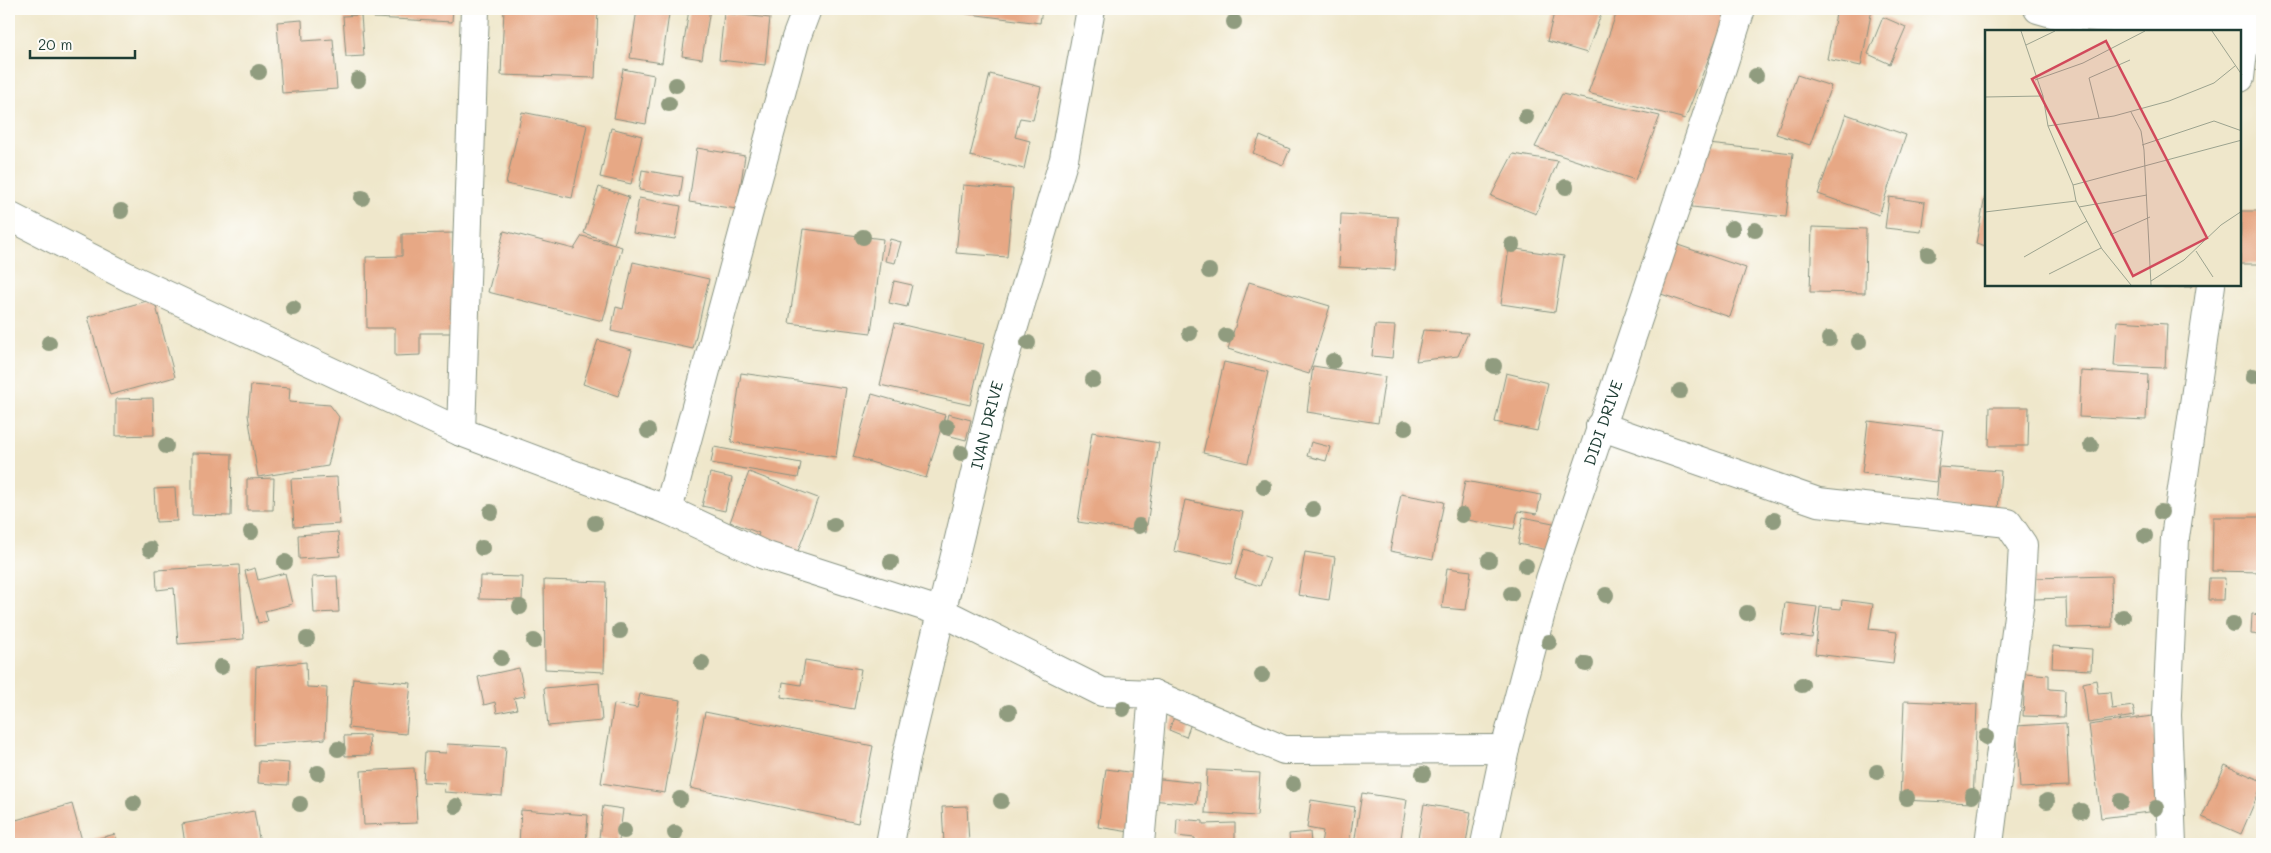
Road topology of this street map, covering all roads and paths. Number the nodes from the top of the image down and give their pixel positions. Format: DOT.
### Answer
graph roads {
  1 [pos="475,9"];
  2 [pos="807,9"];
  3 [pos="1091,9"];
  4 [pos="1741,9"];
  5 [pos="2053,11"];
  6 [pos="2254,27"];
  7 [pos="2241,74"];
  8 [pos="9,216"];
  9 [pos="2211,286"];
  10 [pos="1600,426"];
  11 [pos="461,432"];
  12 [pos="668,510"];
  13 [pos="942,612"];
  14 [pos="1153,694"];
  15 [pos="1505,749"];
  16 [pos="890,844"];
  17 [pos="1140,844"];
  18 [pos="1485,844"];
  19 [pos="1989,844"];
  20 [pos="2172,844"];
  1 -- 11 [label="street"];
  2 -- 12 [label="street"];
  3 -- 13 [label="street, IVAN DRIVE"];
  4 -- 10 [label="street, DIDI DRIVE"];
  5 -- 6 [label="street"];
  6 -- 7 [label="street"];
  8 -- 11 [label="street"];
  9 -- 20 [label="street"];
  10 -- 15 [label="street, DIDI DRIVE"];
  10 -- 19 [label="street"];
  11 -- 12 [label="street"];
  12 -- 13 [label="street"];
  13 -- 14 [label="street"];
  13 -- 16 [label="street, IVAN DRIVE"];
  14 -- 15 [label="street"];
  14 -- 17 [label="street"];
  15 -- 18 [label="street, DIDI DRIVE"];
}
